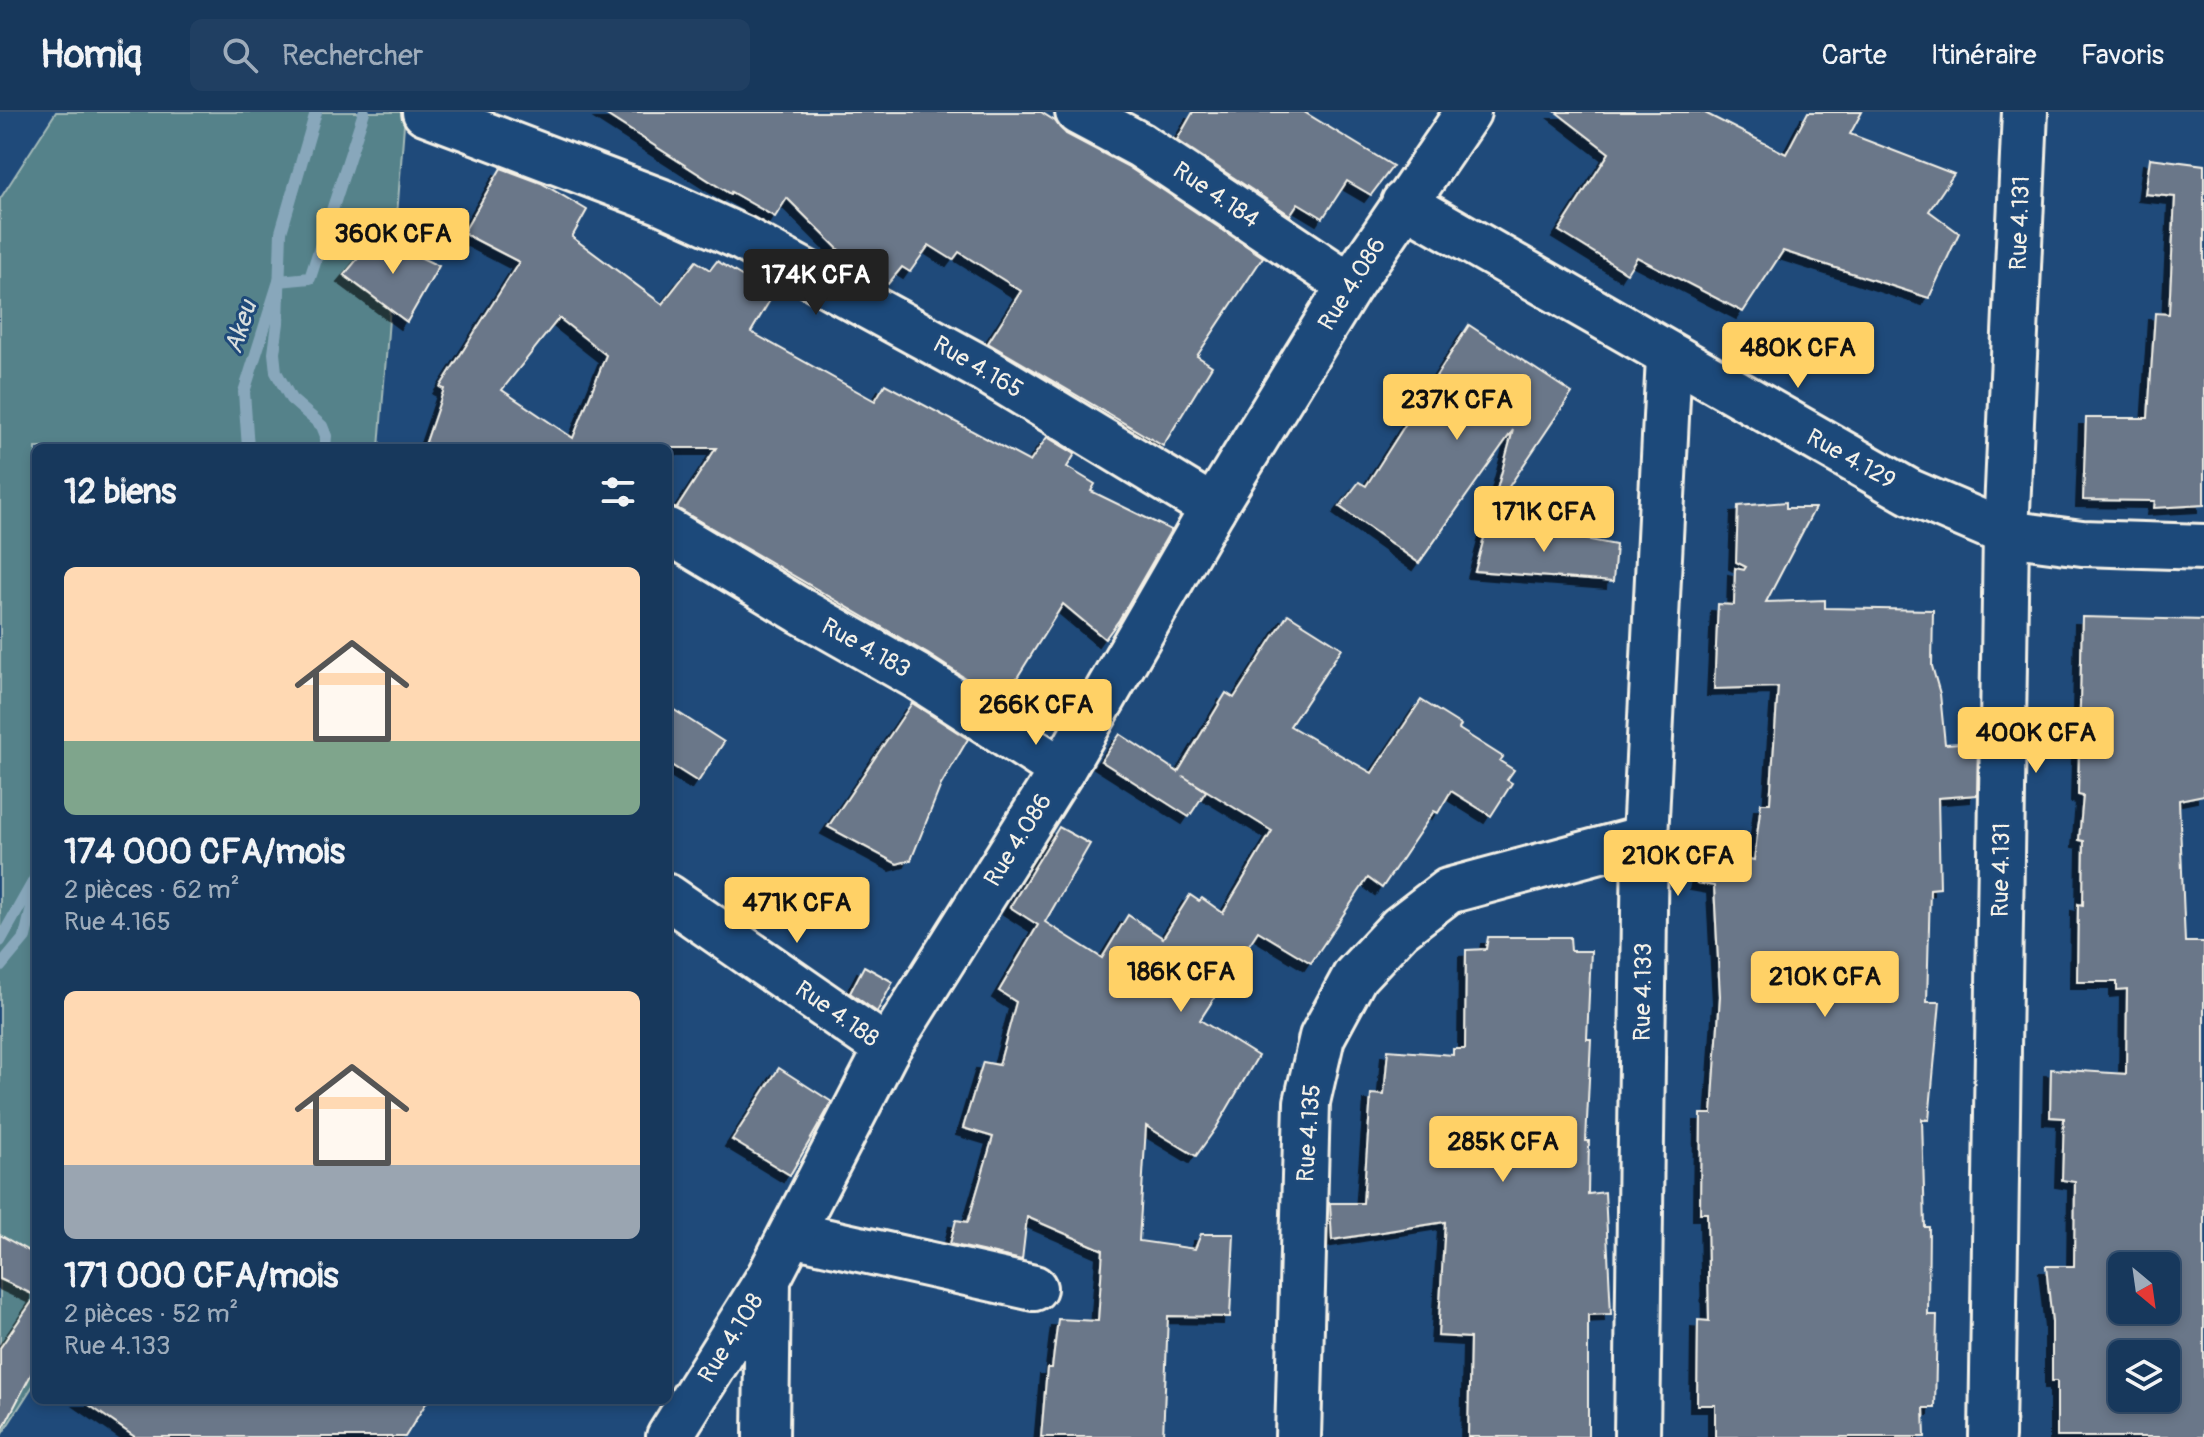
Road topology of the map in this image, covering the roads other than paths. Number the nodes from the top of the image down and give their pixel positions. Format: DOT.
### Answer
graph roads {
  1 [pos="425,112"];
  2 [pos="1078,112"];
  3 [pos="1468,112"];
  4 [pos="2025,112"];
  5 [pos="1404,203"];
  6 [pos="1350,285"];
  7 [pos="1669,357"];
  8 [pos="1213,508"];
  9 [pos="672,533"];
  10 [pos="2006,533"];
  11 [pos="2204,547"];
  12 [pos="1062,770"];
  13 [pos="1645,838"];
  14 [pos="672,900"];
  15 [pos="887,1049"];
  16 [pos="792,1234"];
  17 [pos="768,1279"];
  18 [pos="1034,1288"];
  19 [pos="669,1437"];
  20 [pos="766,1437"];
  21 [pos="1298,1437"];
  22 [pos="1637,1437"];
  23 [pos="1992,1437"];
  1 -- 8 [label="street, Rue 4.165"];
  2 -- 6 [label="street, Rue 4.184"];
  3 -- 5 [label="street, Rue 4.086"];
  4 -- 10 [label="street, Rue 4.131"];
  5 -- 6 [label="street, Rue 4.086"];
  5 -- 7 [label="street, Rue 4.129"];
  6 -- 8 [label="street, Rue 4.086"];
  7 -- 10 [label="street, Rue 4.129"];
  7 -- 13 [label="street, Rue 4.133"];
  8 -- 12 [label="street, Rue 4.086"];
  9 -- 12 [label="street, Rue 4.183"];
  10 -- 11 [label="street, Rue 4.129"];
  10 -- 23 [label="street, Rue 4.131"];
  12 -- 15 [label="street, Rue 4.086"];
  13 -- 21 [label="street, Rue 4.135"];
  13 -- 22 [label="street, Rue 4.133"];
  14 -- 15 [label="street, Rue 4.188"];
  15 -- 16 [label="street, Rue 4.086"];
  16 -- 17 [label="street, Rue 4.086"];
  16 -- 18 [label="street"];
  17 -- 19 [label="street, Rue 4.108"];
  17 -- 20 [label="street, Rue 4.086"];
}
